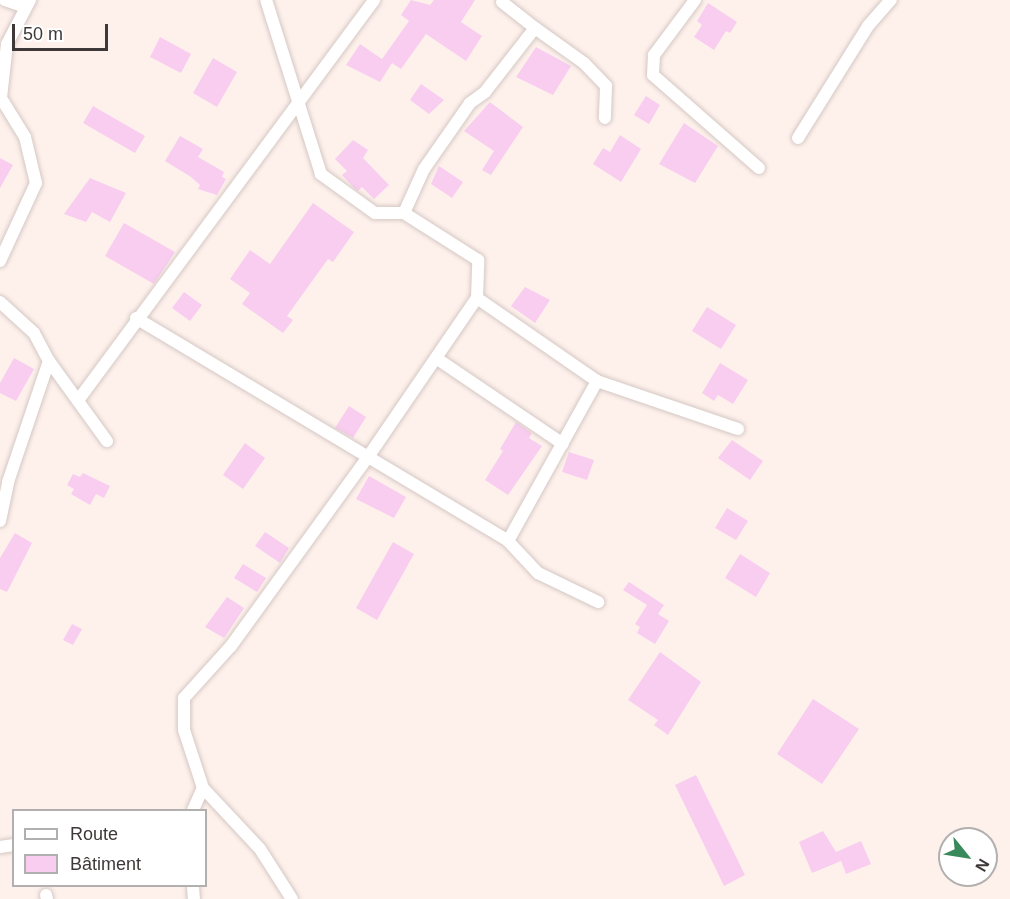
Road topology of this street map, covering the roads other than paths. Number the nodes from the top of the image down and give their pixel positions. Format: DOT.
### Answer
graph roads {
  1 [pos="5,0"];
  2 [pos="266,0"];
  3 [pos="374,0"];
  4 [pos="517,0"];
  5 [pos="695,0"];
  6 [pos="891,0"];
  7 [pos="501,1"];
  8 [pos="28,4"];
  9 [pos="535,28"];
  10 [pos="296,101"];
  11 [pos="605,118"];
  12 [pos="798,138"];
  13 [pos="759,168"];
  14 [pos="404,213"];
  15 [pos="0,261"];
  16 [pos="477,298"];
  17 [pos="0,302"];
  18 [pos="136,318"];
  19 [pos="436,358"];
  20 [pos="49,361"];
  21 [pos="597,381"];
  22 [pos="79,399"];
  23 [pos="738,429"];
  24 [pos="107,441"];
  25 [pos="563,444"];
  26 [pos="368,458"];
  27 [pos="0,521"];
  28 [pos="508,541"];
  29 [pos="598,602"];
  30 [pos="203,788"];
  31 [pos="193,809"];
  32 [pos="292,899"];
  1 -- 8 [label="street"];
  2 -- 10 [label="street"];
  3 -- 10 [label="street"];
  4 -- 7 [label="street"];
  5 -- 13 [label="street"];
  6 -- 12 [label="street"];
  7 -- 9 [label="street"];
  8 -- 15 [label="street"];
  9 -- 11 [label="street"];
  9 -- 14 [label="street"];
  10 -- 14 [label="street"];
  10 -- 18 [label="street"];
  14 -- 16 [label="street"];
  16 -- 19 [label="street"];
  16 -- 21 [label="street"];
  17 -- 20 [label="street"];
  18 -- 22 [label="street"];
  18 -- 26 [label="street"];
  19 -- 25 [label="street"];
  19 -- 26 [label="street"];
  20 -- 22 [label="street"];
  20 -- 27 [label="street"];
  21 -- 23 [label="street"];
  21 -- 25 [label="street"];
  22 -- 24 [label="street"];
  25 -- 28 [label="street"];
  26 -- 28 [label="street"];
  26 -- 30 [label="street"];
  28 -- 29 [label="street"];
  30 -- 31 [label="street"];
  30 -- 32 [label="street"];
}
